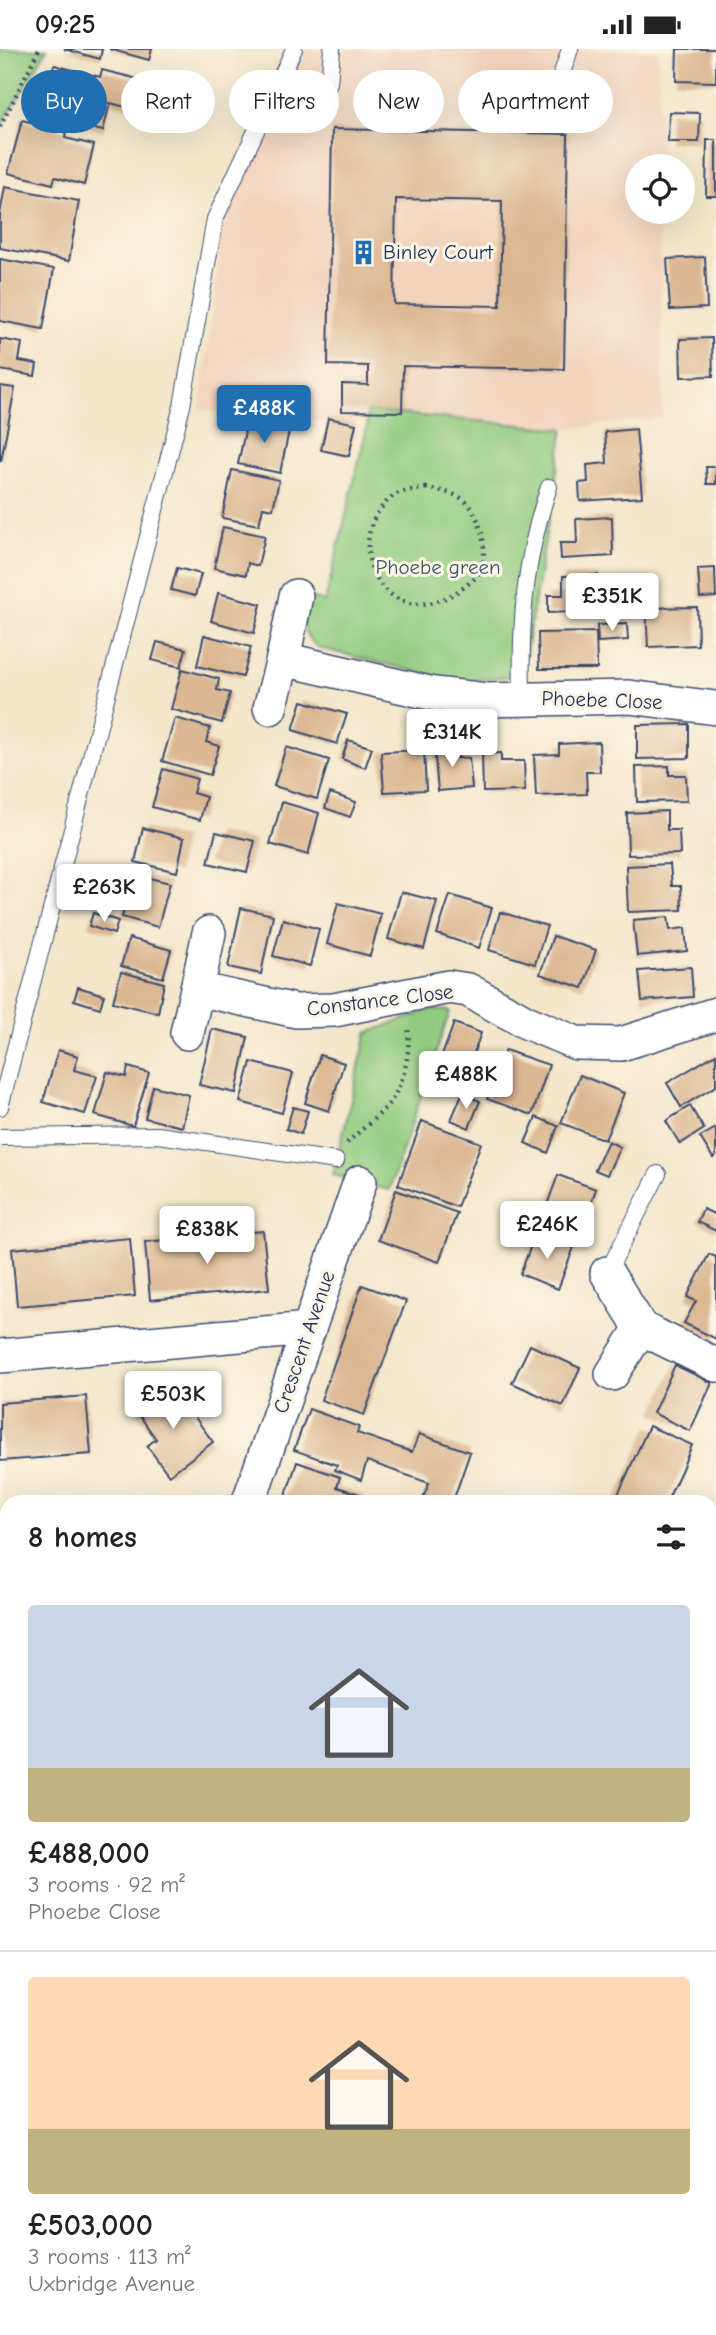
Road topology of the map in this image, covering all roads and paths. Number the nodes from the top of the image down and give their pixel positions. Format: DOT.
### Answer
graph roads {
  1 [pos="39,49"];
  2 [pos="294,49"];
  3 [pos="332,49"];
  4 [pos="570,49"];
  5 [pos="330,70"];
  6 [pos="563,70"];
  7 [pos="0,127"];
  8 [pos="549,487"];
  9 [pos="367,540"];
  10 [pos="296,596"];
  11 [pos="283,659"];
  12 [pos="522,698"];
  13 [pos="270,708"];
  14 [pos="716,708"];
  15 [pos="209,933"];
  16 [pos="197,989"];
  17 [pos="399,996"];
  18 [pos="716,1014"];
  19 [pos="187,1033"];
  20 [pos="0,1107"];
  21 [pos="0,1137"];
  22 [pos="348,1171"];
  23 [pos="658,1174"];
  24 [pos="607,1273"];
  25 [pos="641,1328"];
  26 [pos="309,1329"];
  27 [pos="0,1356"];
  28 [pos="716,1365"];
  29 [pos="612,1374"];
  30 [pos="251,1495"];
  1 -- 7 [label="path"];
  2 -- 20 [label="lane"];
  3 -- 5 [label="lane"];
  4 -- 6 [label="lane"];
  8 -- 12 [label="lane"];
  9 -- 9 [label="path"];
  10 -- 11 [label="street"];
  11 -- 12 [label="street, Phoebe Close"];
  11 -- 13 [label="street"];
  12 -- 14 [label="street, Phoebe Close"];
  15 -- 16 [label="street"];
  16 -- 17 [label="street, Constance Close"];
  16 -- 19 [label="street"];
  17 -- 18 [label="street, Constance Close"];
  17 -- 22 [label="path"];
  21 -- 22 [label="lane"];
  22 -- 26 [label="street, Crescent Avenue"];
  23 -- 24 [label="lane"];
  24 -- 25 [label="street"];
  25 -- 28 [label="street"];
  25 -- 29 [label="street"];
  26 -- 27 [label="street"];
  26 -- 30 [label="street, Crescent Avenue"];
}
